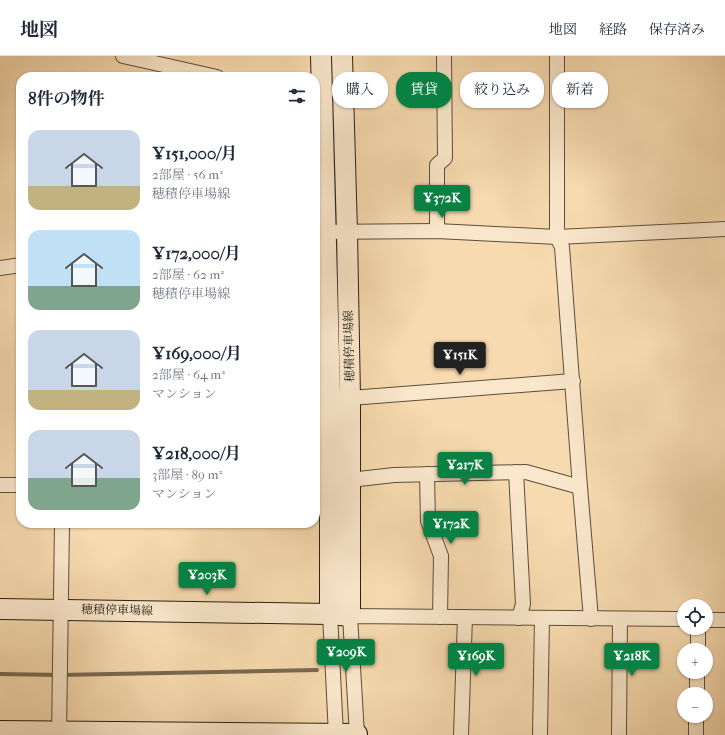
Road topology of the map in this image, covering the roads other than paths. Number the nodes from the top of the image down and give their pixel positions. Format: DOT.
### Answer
graph roads {
  1 [pos="123,56"];
  2 [pos="321,56"];
  3 [pos="342,56"];
  4 [pos="444,56"];
  5 [pos="557,56"];
  6 [pos="195,72"];
  7 [pos="319,72"];
  8 [pos="725,229"];
  9 [pos="437,231"];
  10 [pos="320,232"];
  11 [pos="348,232"];
  12 [pos="557,238"];
  13 [pos="16,266"];
  14 [pos="0,268"];
  15 [pos="573,381"];
  16 [pos="350,398"];
  17 [pos="516,472"];
  18 [pos="427,474"];
  19 [pos="350,480"];
  20 [pos="0,485"];
  21 [pos="16,485"];
  22 [pos="580,487"];
  23 [pos="323,490"];
  24 [pos="62,528"];
  25 [pos="0,609"];
  26 [pos="62,609"];
  27 [pos="330,614"];
  28 [pos="350,616"];
  29 [pos="440,617"];
  30 [pos="465,618"];
  31 [pos="519,618"];
  32 [pos="542,618"];
  33 [pos="591,619"];
  34 [pos="620,619"];
  35 [pos="677,620"];
  36 [pos="713,620"];
  37 [pos="725,620"];
  38 [pos="696,723"];
  39 [pos="0,731"];
  40 [pos="59,733"];
  41 [pos="357,734"];
  42 [pos="336,735"];
  43 [pos="461,735"];
  44 [pos="540,735"];
  45 [pos="619,735"];
  46 [pos="696,735"];
  1 -- 6 [label="street"];
  2 -- 7 [label="main road, 穂積停車場線"];
  3 -- 11 [label="main road, 穂積停車場線"];
  4 -- 9 [label="street"];
  5 -- 12 [label="street"];
  8 -- 12 [label="street"];
  9 -- 11 [label="street"];
  9 -- 12 [label="street"];
  10 -- 11 [label="street"];
  10 -- 23 [label="main road, 穂積停車場線"];
  11 -- 16 [label="main road, 穂積停車場線"];
  12 -- 15 [label="street"];
  13 -- 14 [label="street"];
  15 -- 16 [label="street"];
  15 -- 22 [label="street"];
  16 -- 19 [label="main road, 穂積停車場線"];
  17 -- 18 [label="street"];
  17 -- 22 [label="street"];
  17 -- 31 [label="street"];
  18 -- 19 [label="street"];
  18 -- 29 [label="street"];
  19 -- 28 [label="main road, 穂積停車場線"];
  20 -- 21 [label="street"];
  22 -- 33 [label="street"];
  23 -- 27 [label="main road, 穂積停車場線"];
  24 -- 26 [label="street"];
  25 -- 26 [label="main road, 穂積停車場線"];
  26 -- 27 [label="main road, 穂積停車場線"];
  26 -- 40 [label="street"];
  27 -- 28 [label="main road, 穂積停車場線"];
  27 -- 42 [label="street"];
  28 -- 29 [label="street"];
  28 -- 41 [label="street"];
  29 -- 30 [label="street"];
  30 -- 31 [label="street"];
  30 -- 43 [label="street"];
  31 -- 32 [label="street"];
  32 -- 33 [label="street"];
  32 -- 44 [label="street"];
  33 -- 34 [label="street"];
  34 -- 35 [label="street"];
  34 -- 45 [label="street"];
  36 -- 37 [label="street"];
  38 -- 46 [label="street"];
  39 -- 40 [label="main road"];
  40 -- 42 [label="main road"];
  41 -- 42 [label="main road"];
}
